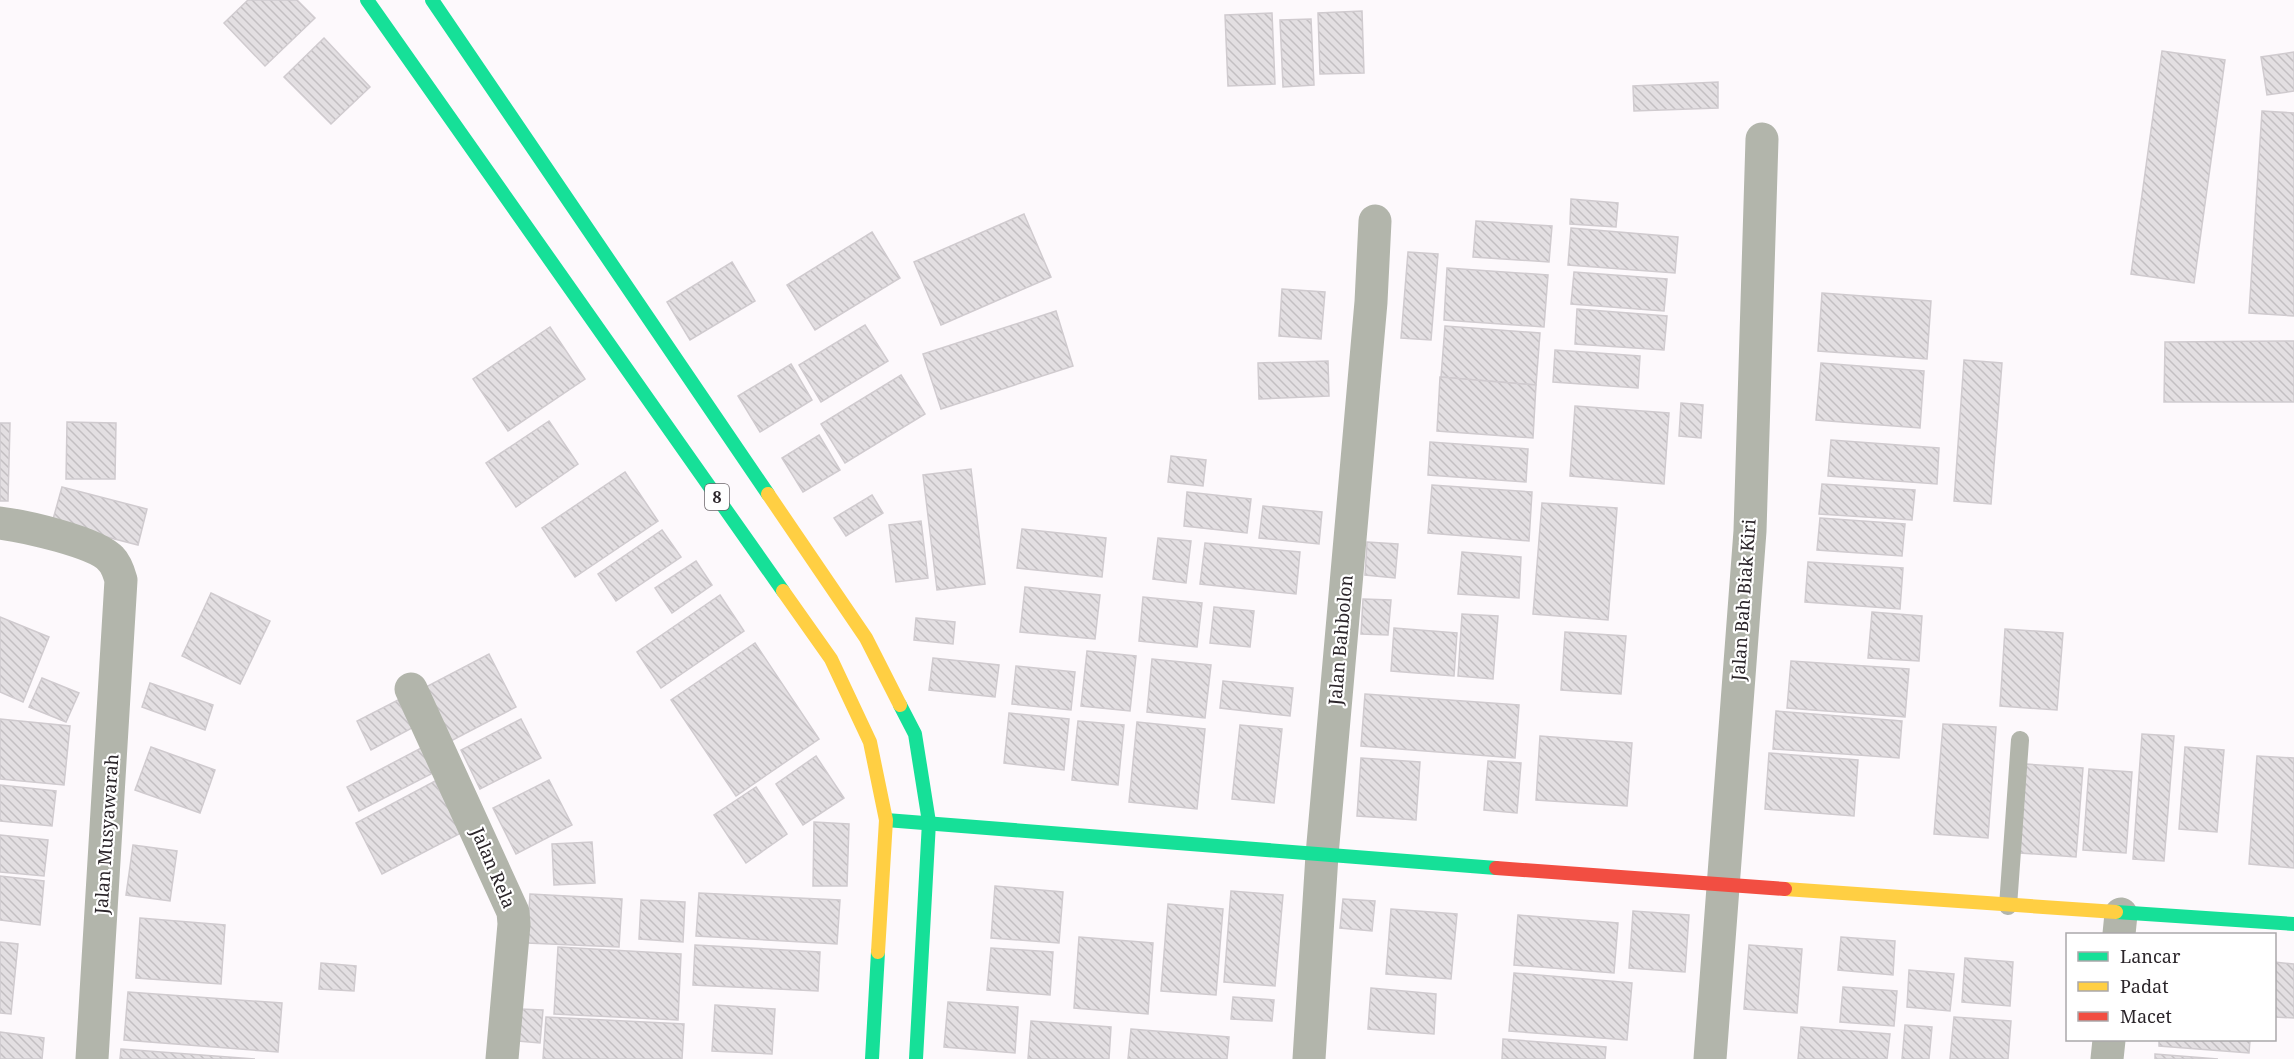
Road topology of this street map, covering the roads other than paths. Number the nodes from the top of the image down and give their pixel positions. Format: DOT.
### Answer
graph roads {
  1 [pos="367,0"];
  2 [pos="432,0"];
  3 [pos="1762,139"];
  4 [pos="1375,221"];
  5 [pos="0,523"];
  6 [pos="411,689"];
  7 [pos="2020,740"];
  8 [pos="886,820"];
  9 [pos="929,822"];
  10 [pos="1322,855"];
  11 [pos="1722,885"];
  12 [pos="2008,906"];
  13 [pos="2120,924"];
  14 [pos="2294,924"];
  15 [pos="2109,1041"];
  16 [pos="92,1059"];
  17 [pos="502,1059"];
  18 [pos="872,1059"];
  19 [pos="916,1059"];
  20 [pos="1309,1059"];
  21 [pos="1710,1059"];
  22 [pos="2108,1059"];
  1 -- 8 [label="main road, 8"];
  2 -- 9 [label="main road, 8"];
  3 -- 11 [label="street, Jalan Bah Biak Kiri"];
  4 -- 10 [label="street, Jalan Bahbolon"];
  5 -- 16 [label="street, Jalan Musyawarah"];
  6 -- 17 [label="street, Jalan Rela"];
  7 -- 12 [label="lane"];
  8 -- 9 [label="main road"];
  8 -- 18 [label="main road, 8"];
  9 -- 10 [label="main road"];
  9 -- 19 [label="main road, 8"];
  10 -- 11 [label="main road"];
  10 -- 20 [label="street, Jalan Bahbolon"];
  11 -- 12 [label="main road"];
  11 -- 21 [label="street, Jalan Bah Biak Kiri"];
  12 -- 13 [label="main road"];
  13 -- 14 [label="main road"];
  15 -- 22 [label="street"];
}
